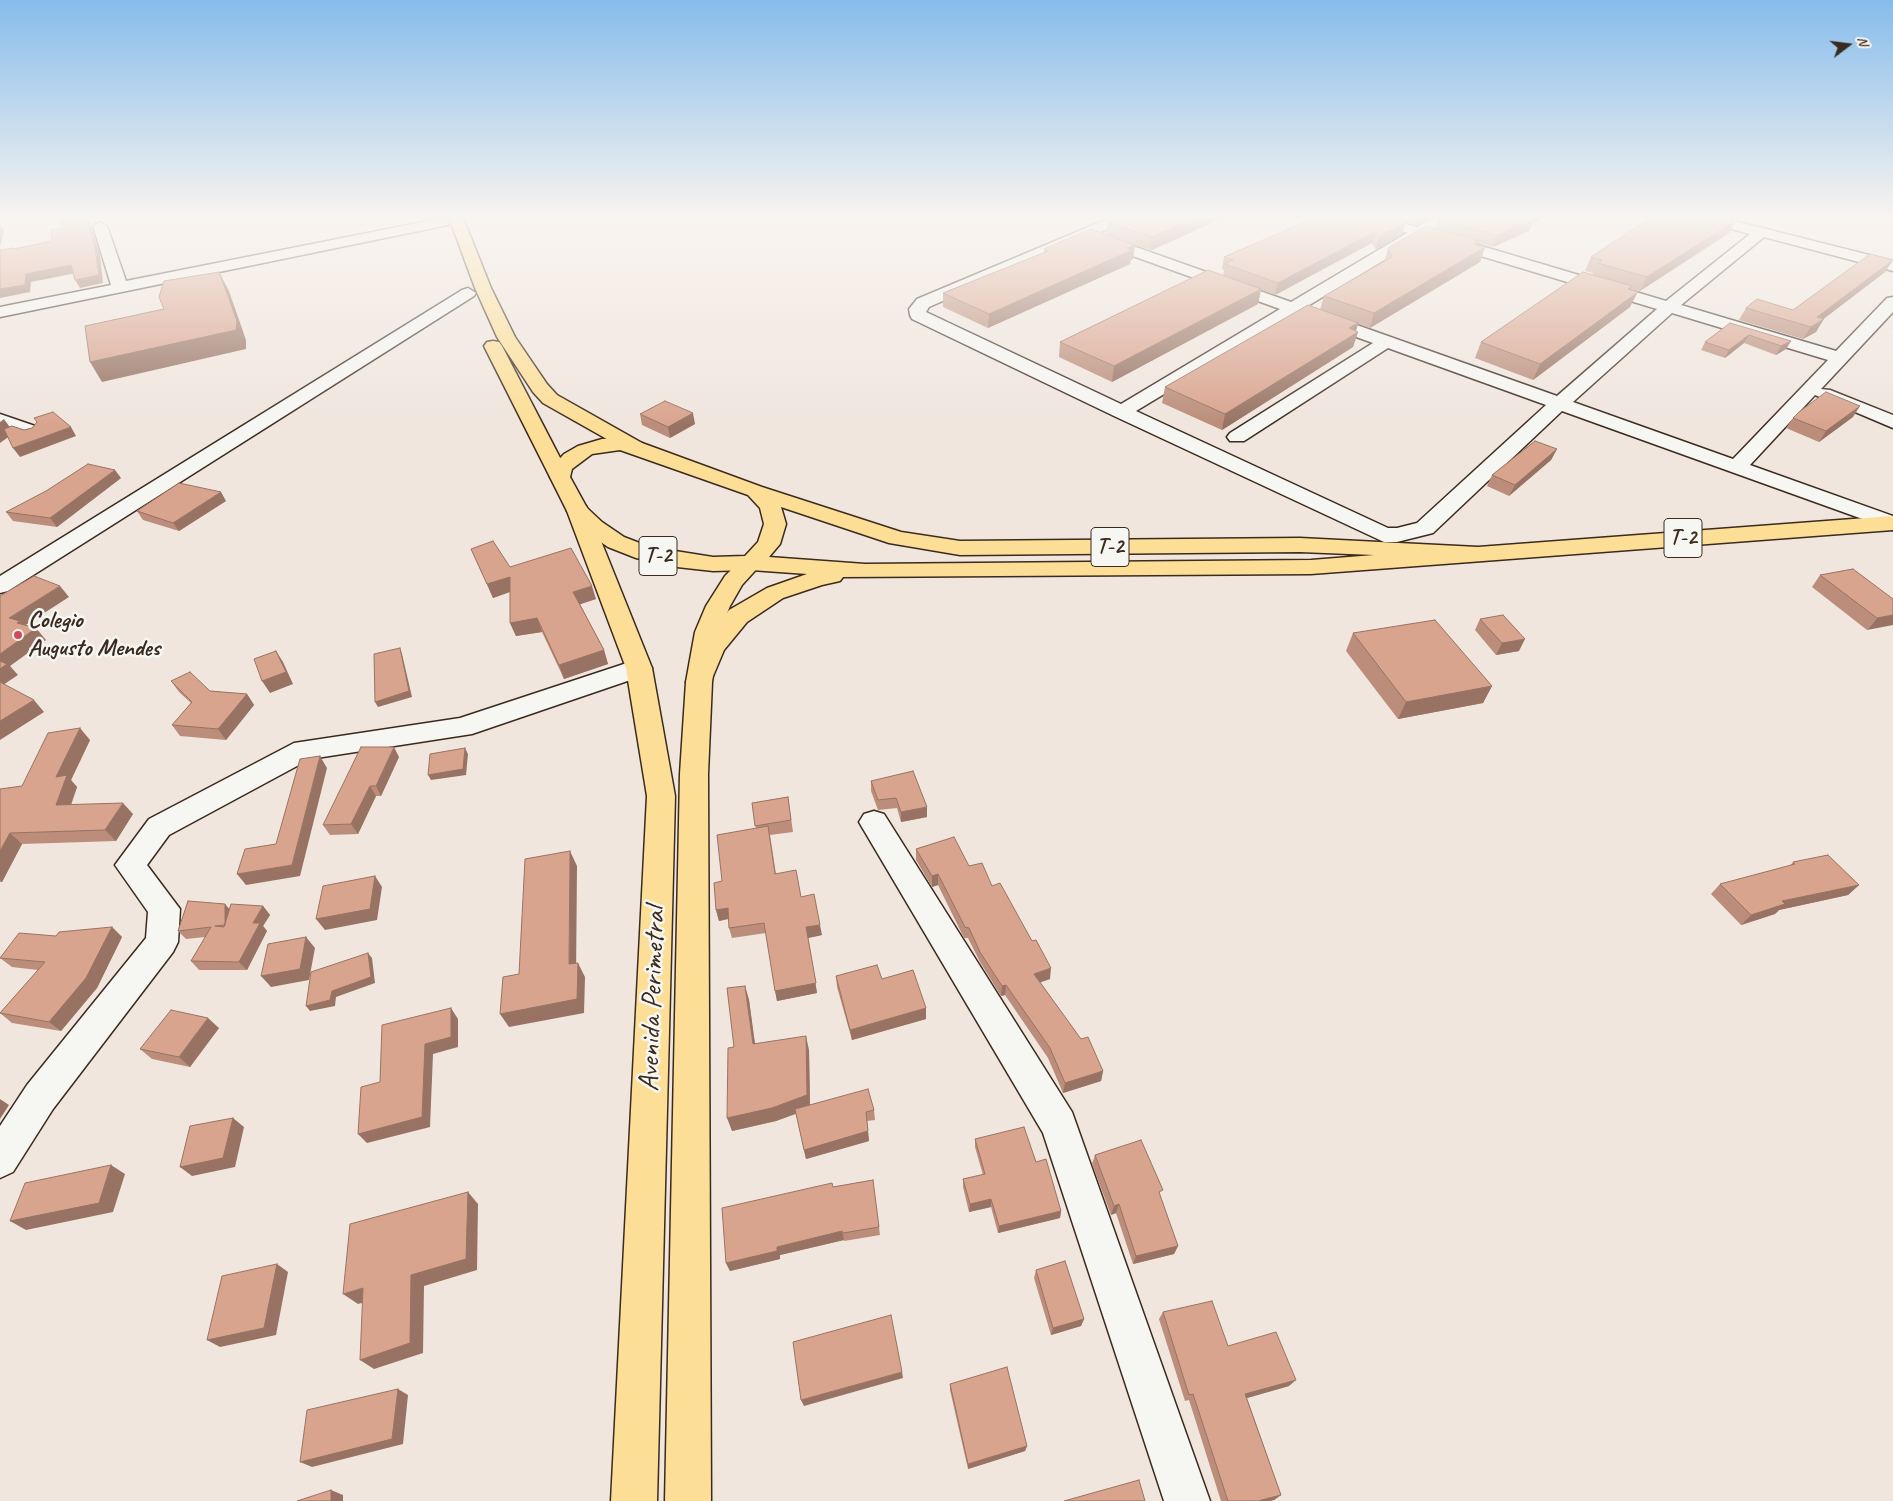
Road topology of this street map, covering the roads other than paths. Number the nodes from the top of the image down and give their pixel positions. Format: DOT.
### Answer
graph roads {
  1 [pos="129,285"];
  2 [pos="466,285"];
  3 [pos="481,285"];
  4 [pos="965,285"];
  5 [pos="1227,285"];
  6 [pos="1330,285"];
  7 [pos="1599,285"];
  8 [pos="1695,285"];
  9 [pos="120,287"];
  10 [pos="468,293"];
  11 [pos="1893,302"];
  12 [pos="1670,306"];
  13 [pos="1292,308"];
  14 [pos="0,312"];
  15 [pos="1386,342"];
  16 [pos="1840,358"];
  17 [pos="1810,389"];
  18 [pos="1559,404"];
  19 [pos="1121,412"];
  20 [pos="0,420"];
  21 [pos="1893,422"];
  22 [pos="31,432"];
  23 [pos="1237,437"];
  24 [pos="636,447"];
  25 [pos="1736,467"];
  26 [pos="560,477"];
  27 [pos="755,491"];
  28 [pos="578,511"];
  29 [pos="1893,523"];
  30 [pos="1473,553"];
  31 [pos="751,563"];
  32 [pos="865,571"];
  33 [pos="0,586"];
  34 [pos="639,668"];
  35 [pos="699,682"];
  36 [pos="874,822"];
  37 [pos="0,1159"];
  38 [pos="634,1501"];
  39 [pos="688,1501"];
  40 [pos="1186,1501"];
  1 -- 9 [label="street"];
  2 -- 10 [label="main road, T-2"];
  3 -- 24 [label="main road, T-2"];
  4 -- 19 [label="street"];
  5 -- 13 [label="street"];
  6 -- 13 [label="street"];
  7 -- 12 [label="street"];
  8 -- 12 [label="street"];
  9 -- 14 [label="street"];
  10 -- 26 [label="main road, T-2"];
  10 -- 33 [label="street"];
  11 -- 16 [label="street"];
  12 -- 16 [label="street"];
  12 -- 18 [label="street"];
  13 -- 15 [label="street"];
  13 -- 19 [label="street"];
  15 -- 18 [label="street"];
  15 -- 23 [label="street"];
  16 -- 17 [label="street"];
  17 -- 21 [label="street"];
  17 -- 25 [label="street"];
  18 -- 19 [label="street"];
  18 -- 25 [label="street"];
  20 -- 22 [label="street"];
  24 -- 26 [label="main road, T-2"];
  24 -- 27 [label="main road, T-2"];
  25 -- 29 [label="street"];
  26 -- 28 [label="main road, T-2"];
  27 -- 30 [label="main road, T-2"];
  27 -- 31 [label="main road, T-2"];
  28 -- 31 [label="main road, T-2"];
  28 -- 34 [label="main road, Avenida Perimetral"];
  29 -- 30 [label="main road, T-2"];
  30 -- 32 [label="main road, T-2"];
  31 -- 32 [label="main road, T-2"];
  31 -- 35 [label="main road, Avenida Perimetral"];
  32 -- 35 [label="main road, T-2"];
  34 -- 37 [label="street"];
  34 -- 38 [label="main road, Avenida Perimetral"];
  35 -- 39 [label="main road, Avenida Perimetral"];
  36 -- 40 [label="street"];
}
